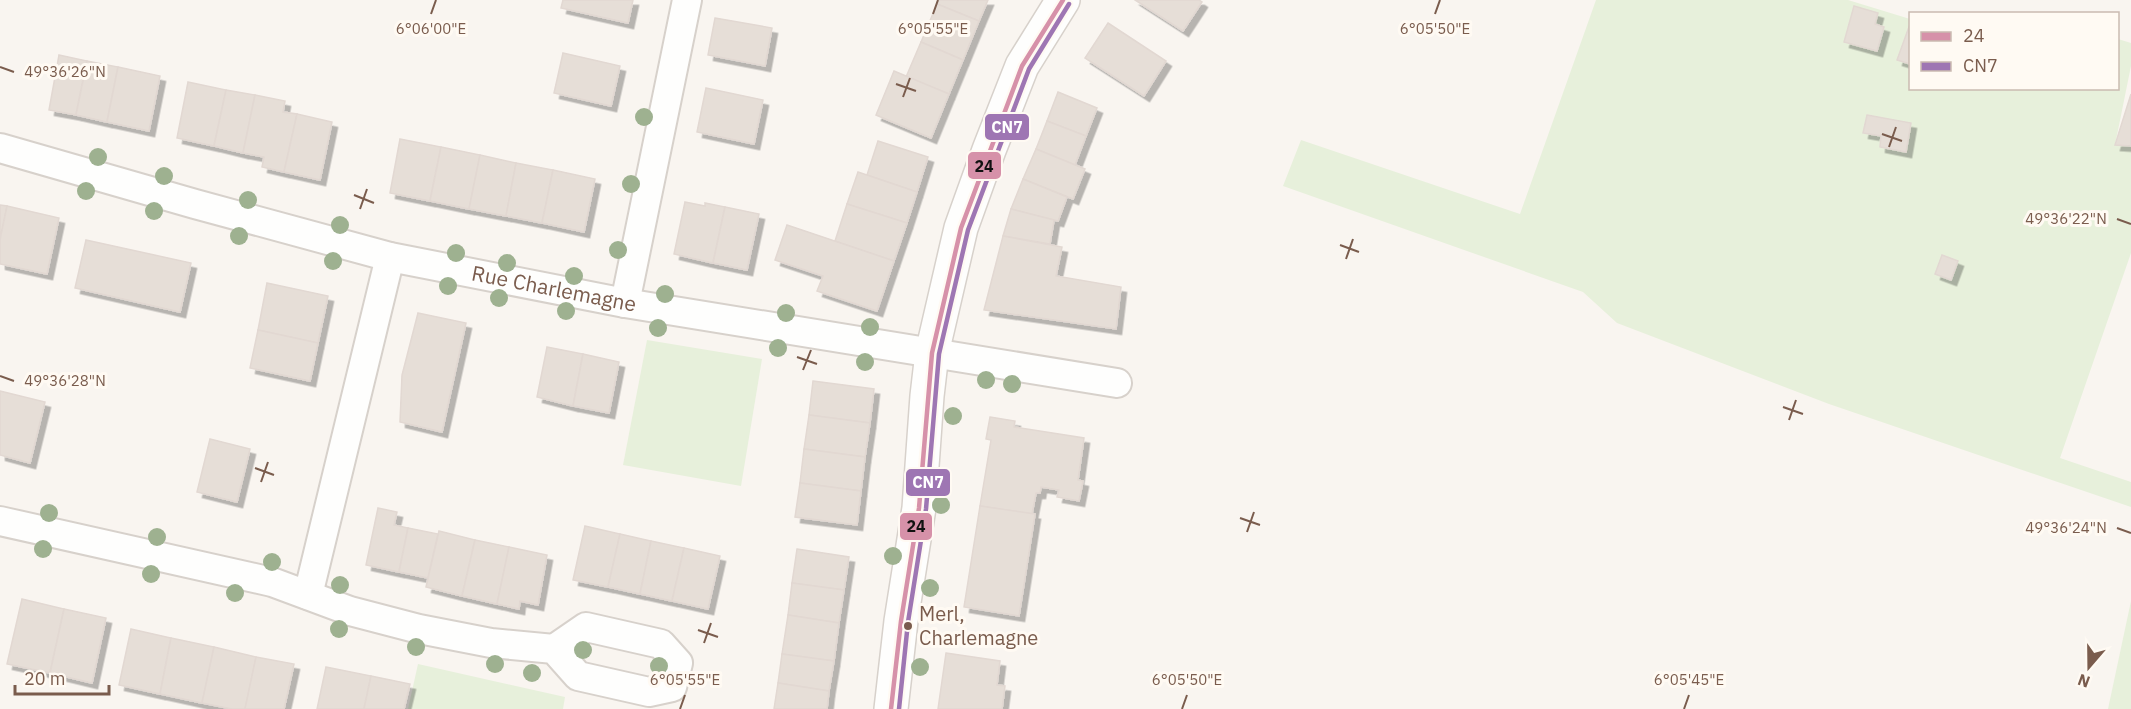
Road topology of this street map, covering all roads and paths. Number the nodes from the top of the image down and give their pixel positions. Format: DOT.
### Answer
graph roads {
  1 [pos="687,0"];
  2 [pos="1063,0"];
  3 [pos="0,148"];
  4 [pos="390,257"];
  5 [pos="625,303"];
  6 [pos="932,353"];
  7 [pos="1117,383"];
  8 [pos="0,521"];
  9 [pos="308,595"];
  10 [pos="554,649"];
  11 [pos="891,709"];
  1 -- 5 [label="street"];
  2 -- 6 [label="street"];
  3 -- 4 [label="street, Rue Charlemagne"];
  4 -- 5 [label="street, Rue Charlemagne"];
  4 -- 9 [label="street"];
  5 -- 6 [label="street, Rue Charlemagne"];
  6 -- 7 [label="street, Rue Charlemagne"];
  6 -- 11 [label="street"];
  8 -- 9 [label="street"];
  9 -- 10 [label="street"];
}
